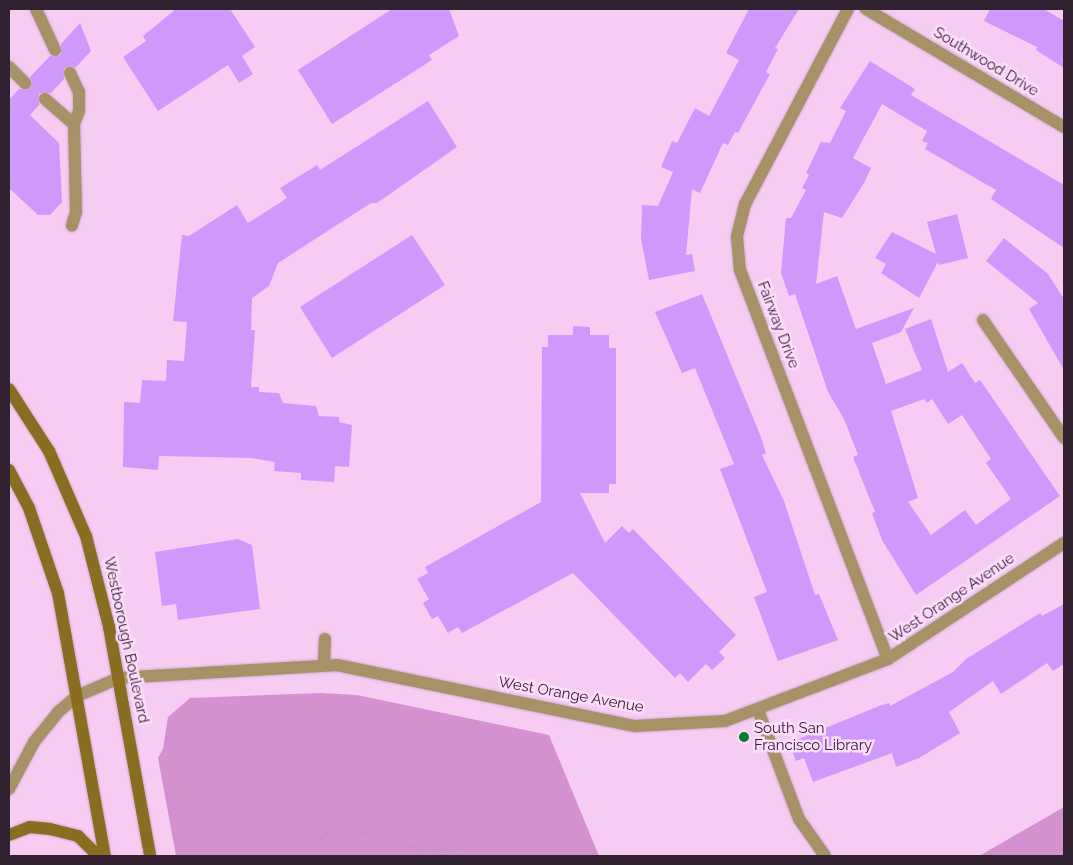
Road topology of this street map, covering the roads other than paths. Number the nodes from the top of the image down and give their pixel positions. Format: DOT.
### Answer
graph roads {
  1 [pos="36,9"];
  2 [pos="848,9"];
  3 [pos="866,9"];
  4 [pos="55,50"];
  5 [pos="9,67"];
  6 [pos="70,73"];
  7 [pos="25,83"];
  8 [pos="45,99"];
  9 [pos="74,124"];
  10 [pos="1064,127"];
  11 [pos="72,225"];
  12 [pos="983,320"];
  13 [pos="9,389"];
  14 [pos="1064,438"];
  15 [pos="9,470"];
  16 [pos="1064,543"];
  17 [pos="325,639"];
  18 [pos="888,660"];
  19 [pos="324,665"];
  20 [pos="119,678"];
  21 [pos="77,696"];
  22 [pos="758,710"];
  23 [pos="9,788"];
  24 [pos="9,835"];
  25 [pos="98,856"];
  26 [pos="105,856"];
  27 [pos="150,856"];
  28 [pos="824,856"];
  1 -- 4 [label="street"];
  2 -- 18 [label="street, Fairway Drive"];
  3 -- 10 [label="street, Southwood Drive"];
  5 -- 7 [label="street"];
  6 -- 9 [label="street"];
  8 -- 9 [label="street"];
  9 -- 11 [label="street"];
  12 -- 14 [label="street"];
  13 -- 20 [label="main road, Westborough Boulevard"];
  15 -- 21 [label="main road"];
  16 -- 18 [label="street, West Orange Avenue"];
  17 -- 19 [label="street"];
  18 -- 22 [label="street, West Orange Avenue"];
  19 -- 20 [label="street, West Orange Avenue"];
  19 -- 22 [label="street, West Orange Avenue"];
  20 -- 21 [label="street, West Orange Avenue"];
  20 -- 27 [label="main road, Westborough Boulevard"];
  21 -- 23 [label="street, West Orange Avenue"];
  21 -- 26 [label="main road"];
  22 -- 28 [label="street"];
  24 -- 25 [label="main road"];
}
